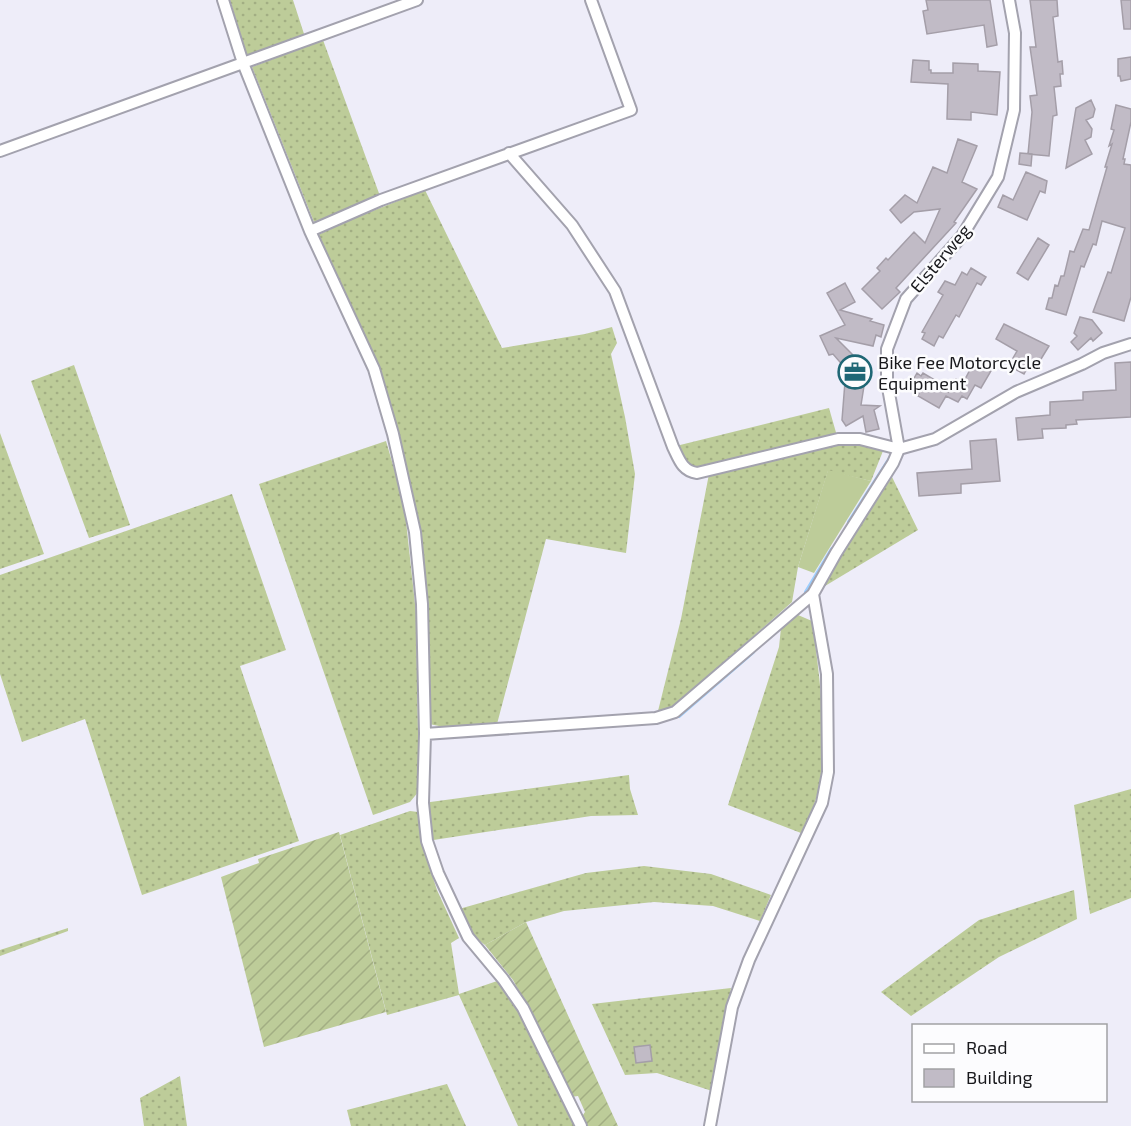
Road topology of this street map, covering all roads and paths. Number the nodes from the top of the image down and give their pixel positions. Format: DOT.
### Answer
graph roads {
  1 [pos="223,0"];
  2 [pos="417,0"];
  3 [pos="591,0"];
  4 [pos="1009,0"];
  5 [pos="243,63"];
  6 [pos="0,151"];
  7 [pos="509,153"];
  8 [pos="310,231"];
  9 [pos="1131,344"];
  10 [pos="899,449"];
  11 [pos="813,594"];
  12 [pos="425,734"];
  13 [pos="581,1126"];
  14 [pos="710,1126"];
  1 -- 5 [label="street"];
  2 -- 5 [label="street"];
  3 -- 7 [label="street"];
  4 -- 10 [label="street, Elsterweg"];
  5 -- 6 [label="street"];
  5 -- 8 [label="street"];
  7 -- 8 [label="street"];
  7 -- 10 [label="street"];
  8 -- 12 [label="street"];
  9 -- 10 [label="street"];
  10 -- 11 [label="street"];
  11 -- 12 [label="street"];
  11 -- 14 [label="street"];
  12 -- 13 [label="street"];
}
